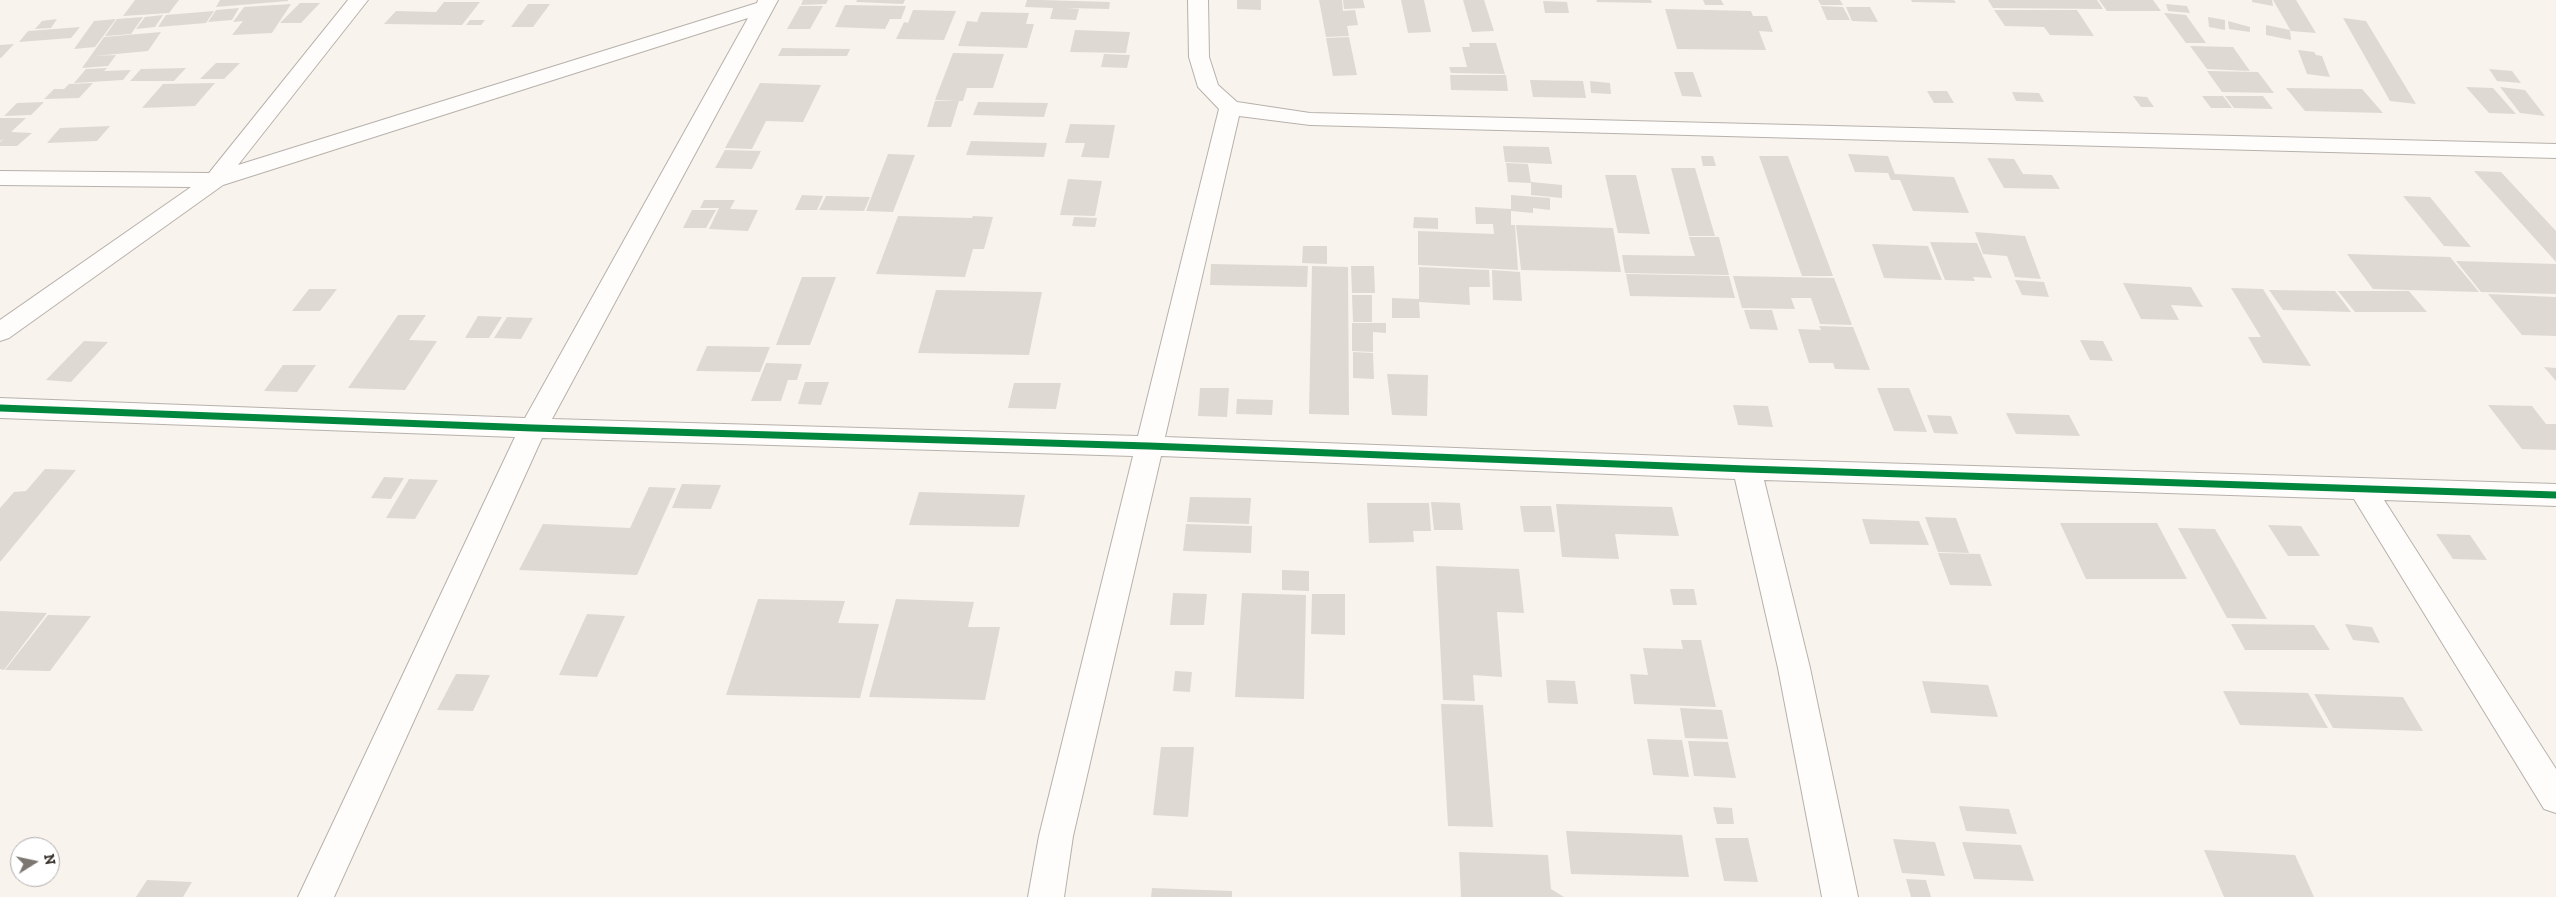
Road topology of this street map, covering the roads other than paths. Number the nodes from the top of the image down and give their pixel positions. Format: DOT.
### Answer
graph roads {
  1 [pos="358,0"];
  2 [pos="1198,0"];
  3 [pos="766,4"];
  4 [pos="1230,108"];
  5 [pos="2556,151"];
  6 [pos="0,178"];
  7 [pos="215,180"];
  8 [pos="0,332"];
  9 [pos="0,408"];
  10 [pos="533,428"];
  11 [pos="1149,446"];
  12 [pos="1747,469"];
  13 [pos="2362,489"];
  14 [pos="2556,495"];
  15 [pos="2556,798"];
  16 [pos="316,897"];
  17 [pos="1046,897"];
  18 [pos="1840,897"];
  1 -- 7 [label="street"];
  2 -- 4 [label="street"];
  3 -- 7 [label="street"];
  3 -- 10 [label="street"];
  4 -- 5 [label="street"];
  4 -- 11 [label="street"];
  6 -- 7 [label="street"];
  7 -- 8 [label="street"];
  9 -- 10 [label="street"];
  10 -- 11 [label="street"];
  10 -- 16 [label="street"];
  11 -- 12 [label="street"];
  11 -- 17 [label="street"];
  12 -- 13 [label="street"];
  12 -- 18 [label="street"];
  13 -- 14 [label="street"];
  13 -- 15 [label="street"];
}
